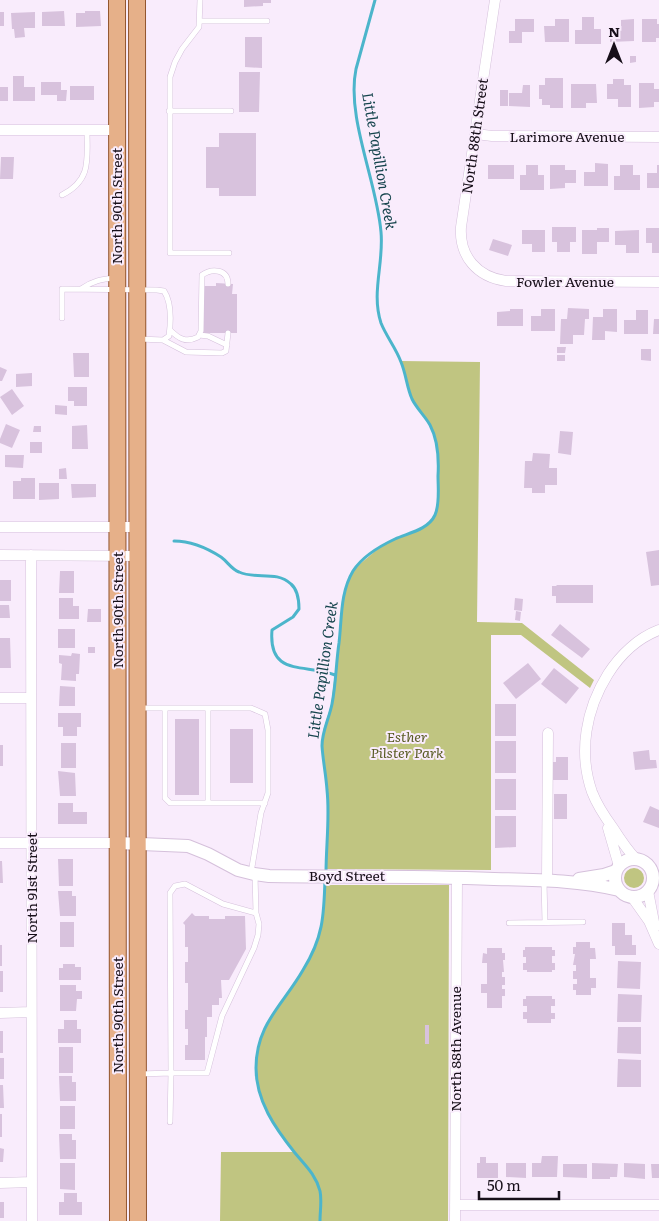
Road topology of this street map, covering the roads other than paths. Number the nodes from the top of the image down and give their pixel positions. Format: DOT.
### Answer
graph roads {
  1 [pos="117,0"];
  2 [pos="137,0"];
  3 [pos="200,0"];
  4 [pos="495,0"];
  5 [pos="200,21"];
  6 [pos="267,22"];
  7 [pos="170,111"];
  8 [pos="231,111"];
  9 [pos="0,130"];
  10 [pos="87,130"];
  11 [pos="116,130"];
  12 [pos="476,134"];
  13 [pos="659,137"];
  14 [pos="62,195"];
  15 [pos="229,254"];
  16 [pos="475,268"];
  17 [pos="659,282"];
  18 [pos="117,283"];
  19 [pos="228,284"];
  20 [pos="81,289"];
  21 [pos="137,289"];
  22 [pos="62,318"];
  23 [pos="170,330"];
  24 [pos="228,333"];
  25 [pos="199,335"];
  26 [pos="137,339"];
  27 [pos="164,340"];
  28 [pos="227,345"];
  29 [pos="0,527"];
  30 [pos="117,527"];
  31 [pos="138,527"];
  32 [pos="0,555"];
  33 [pos="30,555"];
  34 [pos="117,556"];
  35 [pos="137,556"];
  36 [pos="659,630"];
  37 [pos="0,698"];
  38 [pos="31,698"];
  39 [pos="138,708"];
  40 [pos="165,708"];
  41 [pos="208,708"];
  42 [pos="548,733"];
  43 [pos="208,802"];
  44 [pos="265,802"];
  45 [pos="603,813"];
  46 [pos="0,843"];
  47 [pos="32,843"];
  48 [pos="118,843"];
  49 [pos="138,843"];
  50 [pos="636,859"];
  51 [pos="618,868"];
  52 [pos="655,870"];
  53 [pos="253,874"];
  54 [pos="457,877"];
  55 [pos="545,881"];
  56 [pos="562,881"];
  57 [pos="652,889"];
  58 [pos="618,890"];
  59 [pos="632,898"];
  60 [pos="256,913"];
  61 [pos="509,922"];
  62 [pos="544,922"];
  63 [pos="583,922"];
  64 [pos="658,942"];
  65 [pos="31,1012"];
  66 [pos="0,1013"];
  67 [pos="170,1073"];
  68 [pos="138,1074"];
  69 [pos="170,1122"];
  70 [pos="32,1182"];
  71 [pos="0,1183"];
  72 [pos="455,1205"];
  73 [pos="659,1205"];
  74 [pos="32,1221"];
  75 [pos="118,1221"];
  76 [pos="138,1221"];
  77 [pos="455,1221"];
  1 -- 11 [label="main road, North 90th Street"];
  2 -- 21 [label="main road, North 90th Street"];
  3 -- 5 [label="lane"];
  4 -- 12 [label="street, North 88th Street"];
  5 -- 6 [label="lane"];
  5 -- 7 [label="lane"];
  7 -- 8 [label="lane"];
  7 -- 15 [label="lane"];
  9 -- 10 [label="street"];
  10 -- 11 [label="street"];
  10 -- 14 [label="lane"];
  11 -- 18 [label="main road, North 90th Street"];
  12 -- 13 [label="street, Larimore Avenue"];
  12 -- 16 [label="street, North 88th Street"];
  16 -- 17 [label="street, Fowler Avenue"];
  18 -- 20 [label="lane"];
  18 -- 20 [label="lane"];
  18 -- 21 [label="lane"];
  18 -- 30 [label="main road, North 90th Street"];
  19 -- 25 [label="lane"];
  20 -- 22 [label="lane"];
  21 -- 23 [label="lane"];
  21 -- 26 [label="main road, North 90th Street"];
  23 -- 25 [label="lane"];
  23 -- 27 [label="lane"];
  24 -- 28 [label="lane"];
  25 -- 28 [label="lane"];
  26 -- 27 [label="lane"];
  26 -- 31 [label="main road, North 90th Street"];
  27 -- 28 [label="lane"];
  29 -- 30 [label="street"];
  30 -- 31 [label="street"];
  30 -- 34 [label="main road, North 90th Street"];
  31 -- 35 [label="main road, North 90th Street"];
  32 -- 33 [label="street"];
  33 -- 34 [label="street"];
  33 -- 38 [label="street, North 91st Street"];
  34 -- 35 [label="street"];
  34 -- 48 [label="main road, North 90th Street"];
  35 -- 39 [label="main road, North 90th Street"];
  36 -- 45 [label="street"];
  37 -- 38 [label="street"];
  38 -- 47 [label="street, North 91st Street"];
  39 -- 40 [label="lane"];
  39 -- 49 [label="main road, North 90th Street"];
  40 -- 41 [label="lane"];
  40 -- 43 [label="lane"];
  41 -- 43 [label="lane"];
  41 -- 44 [label="lane"];
  42 -- 55 [label="street"];
  43 -- 44 [label="lane"];
  44 -- 53 [label="lane"];
  45 -- 50 [label="street"];
  45 -- 51 [label="street"];
  46 -- 47 [label="street"];
  47 -- 48 [label="street"];
  47 -- 65 [label="street, North 91st Street"];
  48 -- 49 [label="street, Boyd Street"];
  48 -- 75 [label="main road, North 90th Street"];
  49 -- 53 [label="street, Boyd Street"];
  49 -- 68 [label="main road, North 90th Street"];
  50 -- 51 [label="street, Boyd Street"];
  50 -- 52 [label="street"];
  51 -- 56 [label="street, Boyd Street"];
  51 -- 58 [label="street"];
  52 -- 57 [label="street"];
  53 -- 54 [label="street, Boyd Street"];
  53 -- 60 [label="lane"];
  54 -- 55 [label="street, Boyd Street"];
  54 -- 72 [label="street, North 88th Avenue"];
  55 -- 56 [label="street, Boyd Street"];
  55 -- 62 [label="lane"];
  56 -- 58 [label="street, Boyd Street"];
  57 -- 59 [label="street"];
  57 -- 64 [label="street"];
  58 -- 59 [label="street, Boyd Street"];
  59 -- 64 [label="street"];
  60 -- 67 [label="lane"];
  60 -- 67 [label="lane"];
  61 -- 62 [label="lane"];
  62 -- 63 [label="lane"];
  65 -- 66 [label="street"];
  65 -- 70 [label="street, North 91st Street"];
  67 -- 68 [label="lane"];
  67 -- 69 [label="lane"];
  68 -- 76 [label="main road, North 90th Street"];
  70 -- 71 [label="street"];
  70 -- 74 [label="street, North 91st Street"];
  72 -- 73 [label="street"];
  72 -- 77 [label="street, North 88th Avenue"];
}
